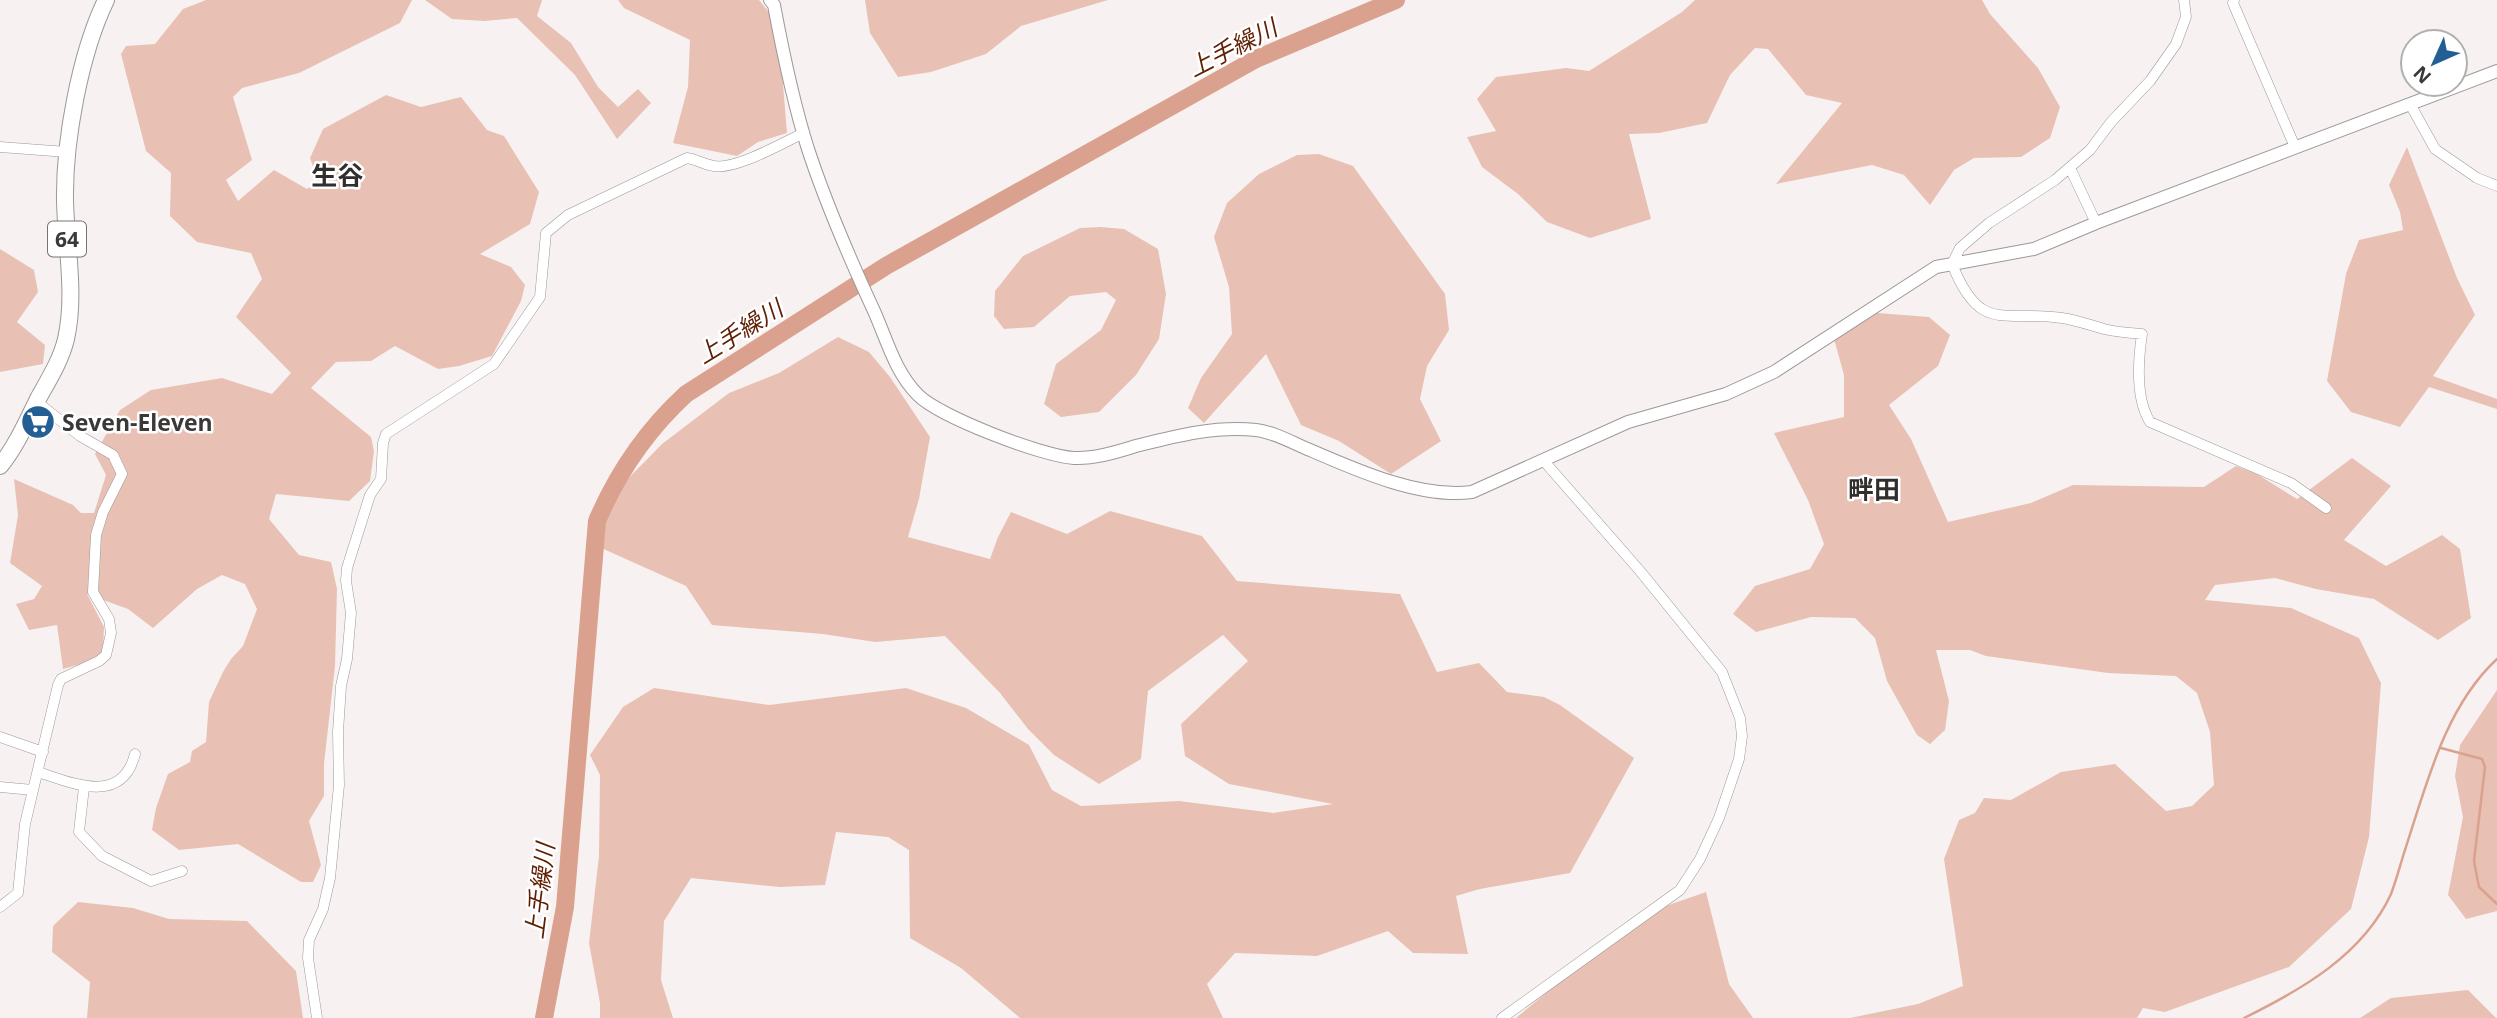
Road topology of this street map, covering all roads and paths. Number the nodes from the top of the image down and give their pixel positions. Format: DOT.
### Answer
graph roads {
  1 [pos="106,0"];
  2 [pos="770,0"];
  3 [pos="2184,0"];
  4 [pos="2234,0"];
  5 [pos="2497,71"];
  6 [pos="2410,104"];
  7 [pos="804,133"];
  8 [pos="0,147"];
  9 [pos="2295,147"];
  10 [pos="67,152"];
  11 [pos="2070,168"];
  12 [pos="2497,186"];
  13 [pos="2096,223"];
  14 [pos="1952,264"];
  15 [pos="37,402"];
  16 [pos="1543,460"];
  17 [pos="0,466"];
  18 [pos="2326,508"];
  19 [pos="0,737"];
  20 [pos="43,752"];
  21 [pos="135,754"];
  22 [pos="37,772"];
  23 [pos="0,787"];
  24 [pos="84,787"];
  25 [pos="33,790"];
  26 [pos="181,872"];
  27 [pos="0,907"];
  28 [pos="317,1018"];
  29 [pos="1502,1018"];
  1 -- 10 [label="main road, 64"];
  2 -- 7 [label="street"];
  3 -- 11 [label="street"];
  4 -- 9 [label="street"];
  5 -- 6 [label="street"];
  6 -- 9 [label="street"];
  6 -- 12 [label="street"];
  7 -- 16 [label="street"];
  7 -- 28 [label="street"];
  8 -- 10 [label="street"];
  9 -- 13 [label="street"];
  10 -- 15 [label="main road, 64"];
  11 -- 13 [label="street"];
  11 -- 14 [label="street"];
  13 -- 14 [label="street"];
  14 -- 16 [label="street"];
  14 -- 18 [label="street"];
  15 -- 17 [label="main road, 64"];
  15 -- 20 [label="street"];
  16 -- 29 [label="street"];
  19 -- 20 [label="street"];
  20 -- 22 [label="street"];
  21 -- 24 [label="street"];
  22 -- 24 [label="street"];
  22 -- 25 [label="street"];
  23 -- 25 [label="street"];
  24 -- 26 [label="street"];
  25 -- 27 [label="street"];
}
